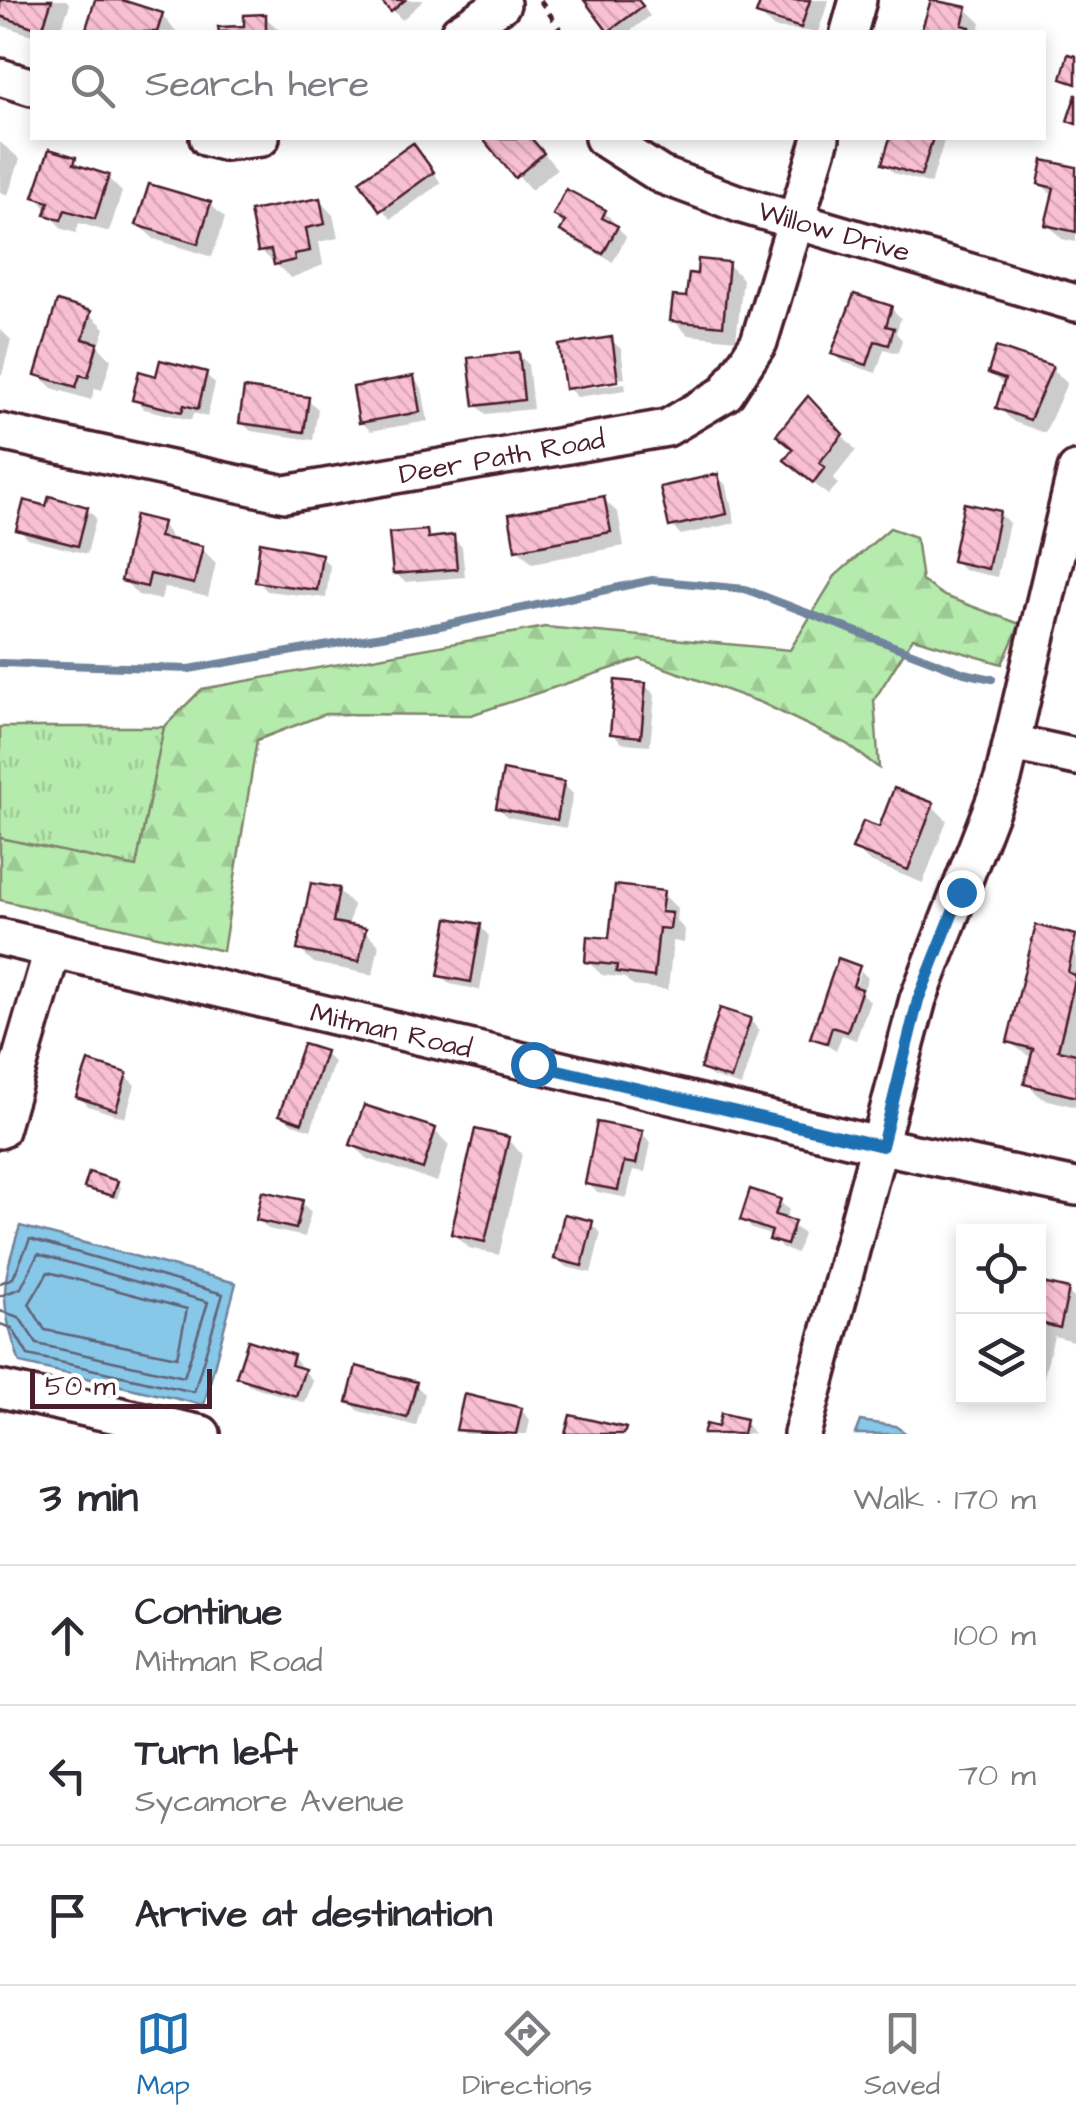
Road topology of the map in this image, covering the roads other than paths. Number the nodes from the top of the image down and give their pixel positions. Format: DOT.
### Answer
graph roads {
  1 [pos="858,0"];
  2 [pos="507,12"];
  3 [pos="464,30"];
  4 [pos="850,30"];
  5 [pos="0,77"];
  6 [pos="30,86"];
  7 [pos="216,140"];
  8 [pos="242,140"];
  9 [pos="606,140"];
  10 [pos="820,140"];
  11 [pos="798,222"];
  12 [pos="1076,302"];
  13 [pos="0,432"];
  14 [pos="1076,470"];
  15 [pos="1013,743"];
  16 [pos="1076,757"];
  17 [pos="0,937"];
  18 [pos="52,951"];
  19 [pos="0,1130"];
  20 [pos="882,1146"];
  21 [pos="1076,1187"];
  22 [pos="0,1390"];
  23 [pos="202,1434"];
  24 [pos="802,1434"];
  1 -- 4 [label="street"];
  2 -- 3 [label="street"];
  5 -- 6 [label="street"];
  7 -- 8 [label="street"];
  9 -- 11 [label="street, Willow Drive"];
  10 -- 11 [label="street, Deer Path Road"];
  11 -- 12 [label="street, Willow Drive"];
  11 -- 13 [label="street, Deer Path Road"];
  14 -- 15 [label="street"];
  15 -- 16 [label="street"];
  15 -- 20 [label="street"];
  17 -- 18 [label="street, Mitman Road"];
  18 -- 19 [label="street"];
  18 -- 20 [label="street, Mitman Road"];
  20 -- 21 [label="street, Mitman Road"];
  20 -- 24 [label="street"];
  22 -- 23 [label="street"];
}
